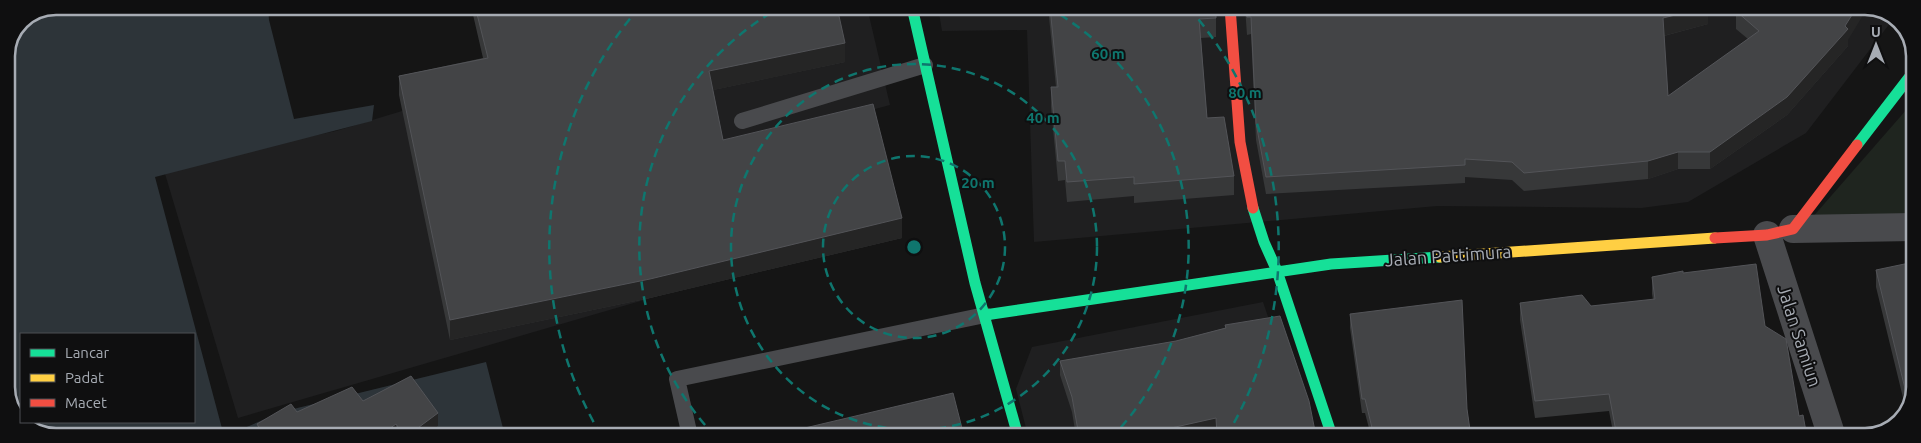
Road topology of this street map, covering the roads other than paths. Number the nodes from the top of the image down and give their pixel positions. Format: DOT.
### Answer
graph roads {
  1 [pos="914,15"];
  2 [pos="1230,15"];
  3 [pos="925,65"];
  4 [pos="1906,81"];
  5 [pos="742,121"];
  6 [pos="1906,227"];
  7 [pos="1780,232"];
  8 [pos="1277,271"];
  9 [pos="985,315"];
  10 [pos="688,428"];
  11 [pos="1016,428"];
  12 [pos="1329,428"];
  13 [pos="1830,428"];
  1 -- 3 [label="street"];
  2 -- 8 [label="street"];
  3 -- 5 [label="lane"];
  3 -- 9 [label="street"];
  4 -- 7 [label="street"];
  6 -- 7 [label="street, Jalan Pattimura"];
  7 -- 8 [label="street, Jalan Pattimura"];
  7 -- 13 [label="street, Jalan Samiun"];
  8 -- 9 [label="street, Jalan Pattimura"];
  8 -- 12 [label="street"];
  9 -- 10 [label="lane"];
  9 -- 11 [label="street"];
}
